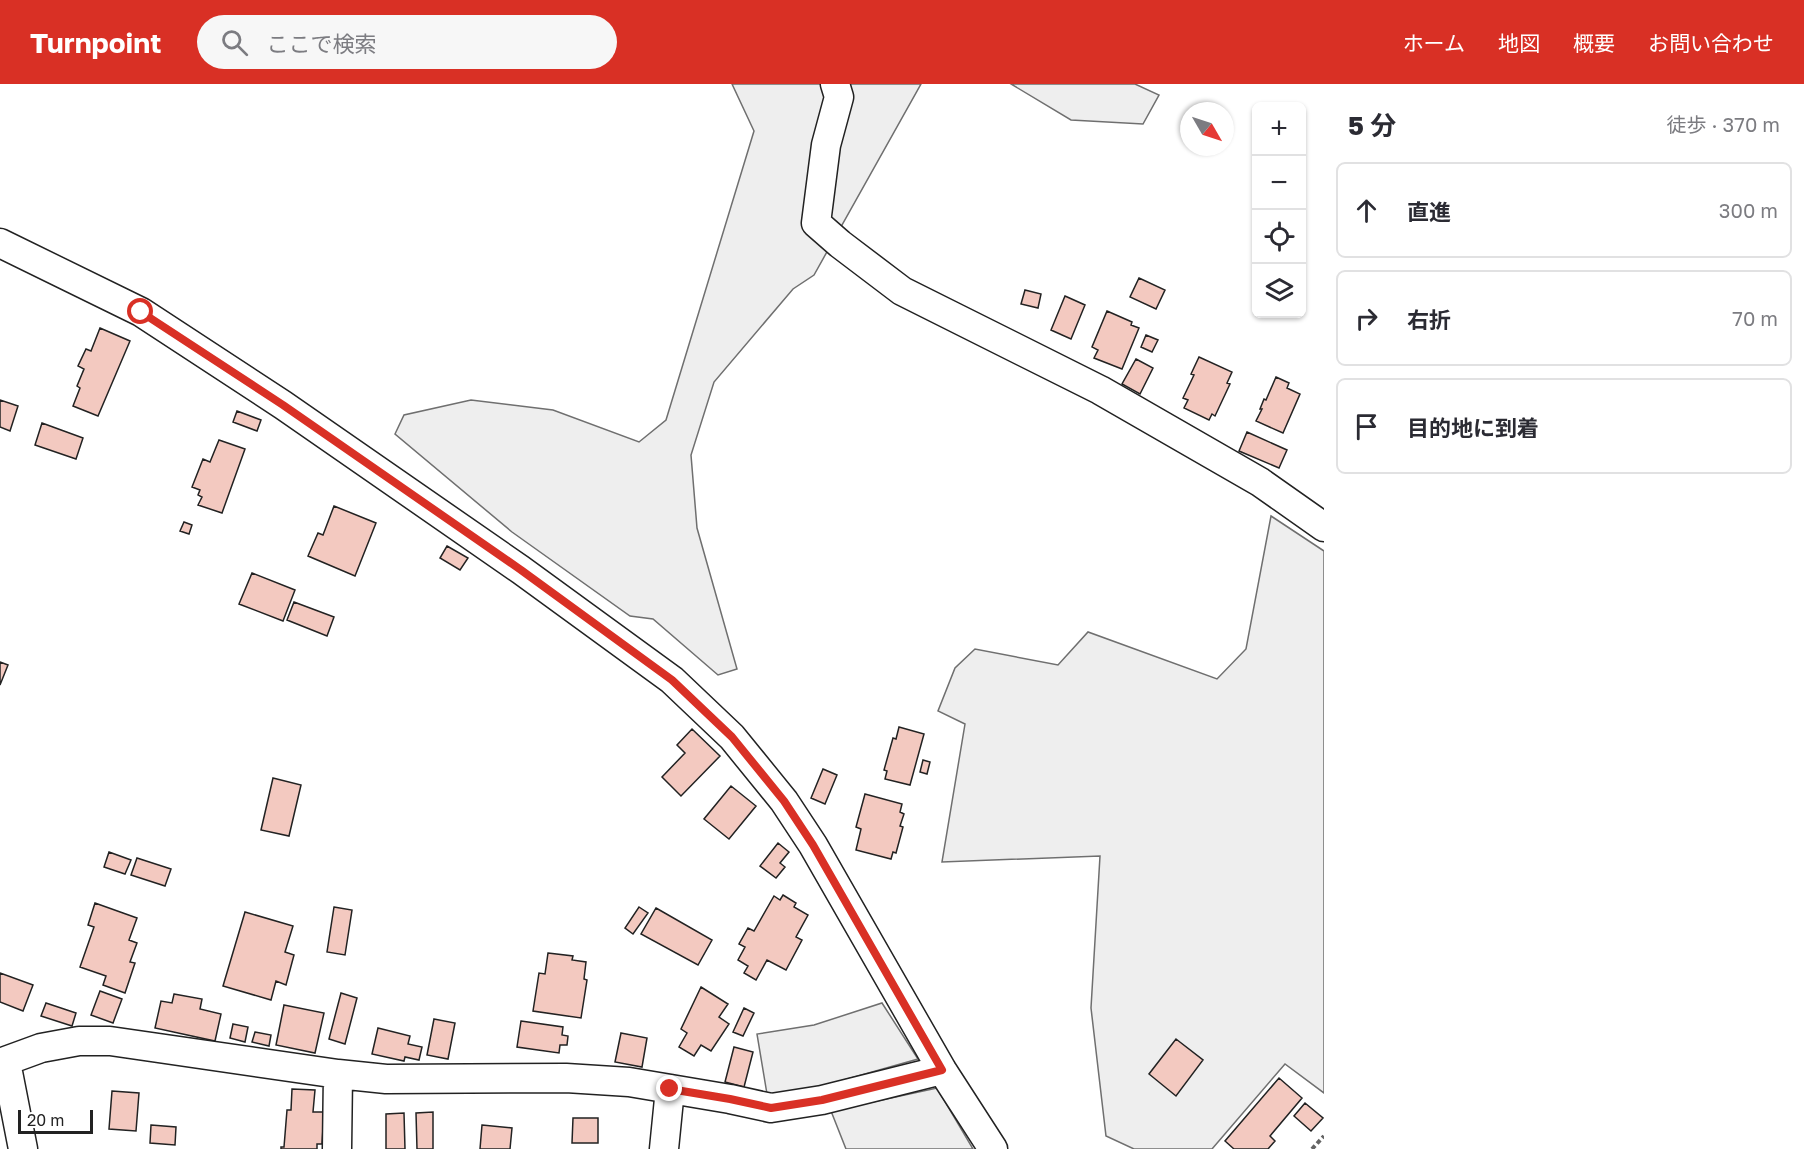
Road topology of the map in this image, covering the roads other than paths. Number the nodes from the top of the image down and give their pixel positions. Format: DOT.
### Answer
graph roads {
  1 [pos="835,84"];
  2 [pos="0,243"];
  3 [pos="1324,527"];
  4 [pos="3,1062"];
  5 [pos="942,1070"];
  6 [pos="338,1074"];
  7 [pos="670,1089"];
  8 [pos="23,1149"];
  9 [pos="337,1149"];
  10 [pos="664,1149"];
  11 [pos="993,1149"];
  1 -- 3 [label="street"];
  2 -- 5 [label="street"];
  4 -- 6 [label="street"];
  4 -- 8 [label="street"];
  5 -- 7 [label="street"];
  5 -- 11 [label="street"];
  6 -- 7 [label="street"];
  6 -- 9 [label="street"];
  7 -- 10 [label="street"];
}
